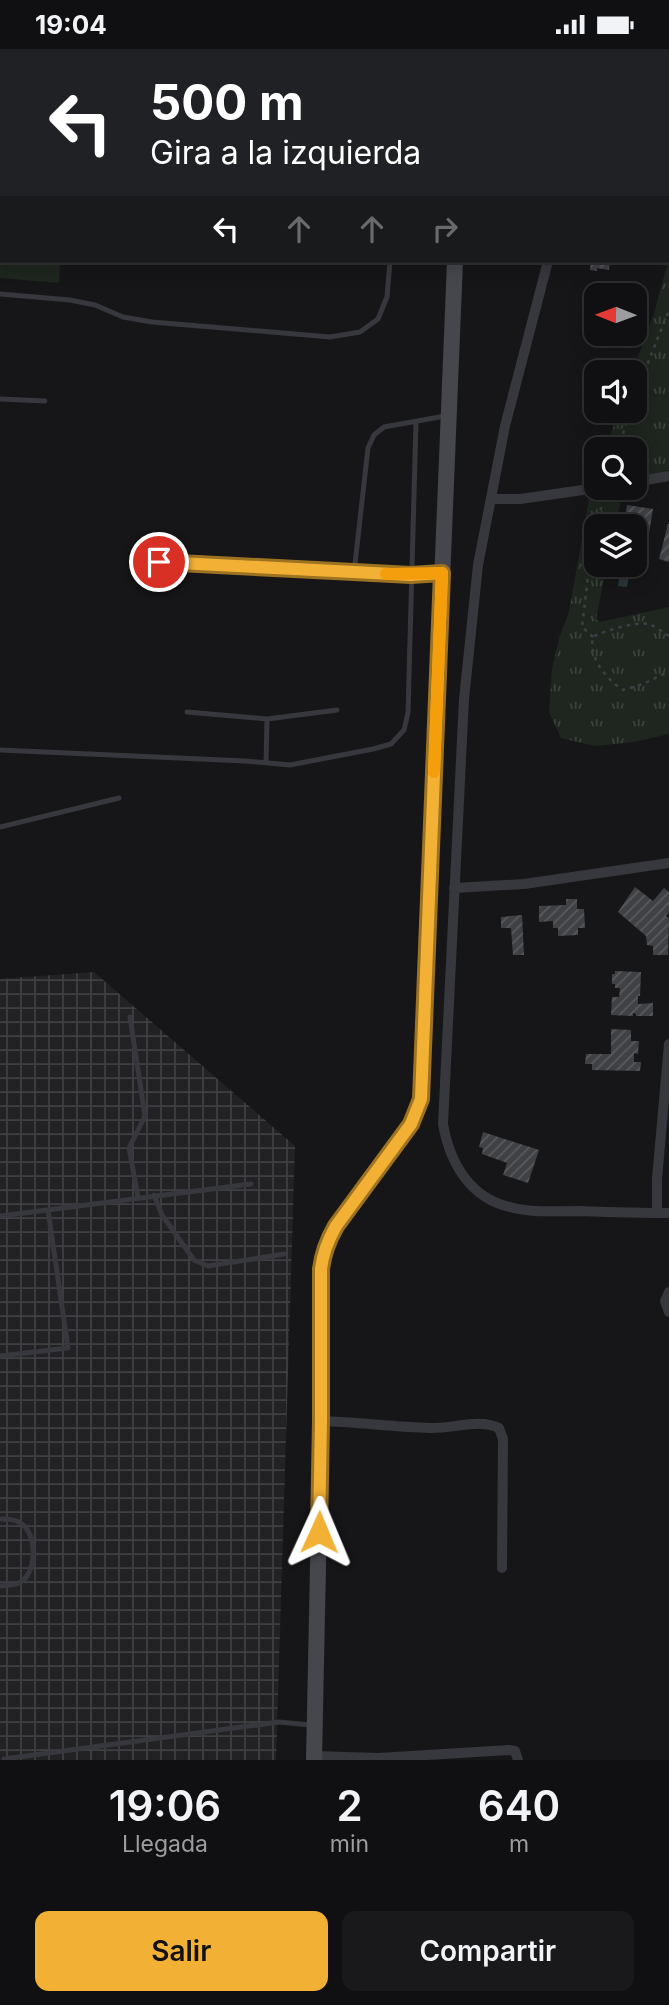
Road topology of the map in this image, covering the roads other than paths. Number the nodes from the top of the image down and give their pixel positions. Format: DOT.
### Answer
graph roads {
  1 [pos="390,263"];
  2 [pos="455,263"];
  3 [pos="547,263"];
  4 [pos="0,295"];
  5 [pos="0,399"];
  6 [pos="45,401"];
  7 [pos="448,416"];
  8 [pos="416,422"];
  9 [pos="669,476"];
  10 [pos="647,480"];
  11 [pos="584,490"];
  12 [pos="491,499"];
  13 [pos="159,562"];
  14 [pos="354,572"];
  15 [pos="442,573"];
  16 [pos="411,575"];
  17 [pos="337,710"];
  18 [pos="187,712"];
  19 [pos="267,719"];
  20 [pos="0,750"];
  21 [pos="266,763"];
  22 [pos="119,797"];
  23 [pos="0,827"];
  24 [pos="669,863"];
  25 [pos="454,888"];
  26 [pos="130,1017"];
  27 [pos="669,1044"];
  28 [pos="251,1184"];
  29 [pos="154,1195"];
  30 [pos="138,1197"];
  31 [pos="48,1210"];
  32 [pos="657,1213"];
  33 [pos="669,1213"];
  34 [pos="0,1216"];
  35 [pos="284,1254"];
  36 [pos="669,1292"];
  37 [pos="669,1312"];
  38 [pos="0,1356"];
  39 [pos="321,1421"];
  40 [pos="0,1519"];
  41 [pos="502,1568"];
  42 [pos="0,1586"];
  43 [pos="314,1725"];
  44 [pos="469,1752"];
  45 [pos="314,1758"];
  46 [pos="4,1759"];
  47 [pos="494,1760"];
  48 [pos="517,1760"];
  1 -- 4 [label="lane"];
  2 -- 7 [label="main road"];
  3 -- 12 [label="street"];
  5 -- 6 [label="lane"];
  7 -- 8 [label="lane"];
  7 -- 15 [label="main road"];
  8 -- 14 [label="lane"];
  8 -- 16 [label="lane"];
  9 -- 10 [label="street"];
  11 -- 12 [label="street"];
  12 -- 25 [label="street"];
  13 -- 14 [label="lane"];
  14 -- 16 [label="lane"];
  15 -- 16 [label="lane"];
  15 -- 39 [label="main road"];
  16 -- 21 [label="lane"];
  17 -- 19 [label="lane"];
  18 -- 19 [label="lane"];
  19 -- 21 [label="lane"];
  20 -- 21 [label="lane"];
  22 -- 23 [label="lane"];
  24 -- 25 [label="street"];
  25 -- 32 [label="street"];
  26 -- 30 [label="lane"];
  27 -- 32 [label="street"];
  28 -- 29 [label="lane"];
  29 -- 30 [label="lane"];
  29 -- 35 [label="lane"];
  30 -- 31 [label="lane"];
  31 -- 34 [label="lane"];
  31 -- 38 [label="lane"];
  32 -- 33 [label="street"];
  36 -- 37 [label="street"];
  39 -- 41 [label="street"];
  39 -- 43 [label="main road"];
  40 -- 42 [label="lane"];
  43 -- 45 [label="main road"];
  43 -- 46 [label="lane"];
  44 -- 45 [label="street"];
  44 -- 47 [label="street"];
  44 -- 48 [label="street"];
}
